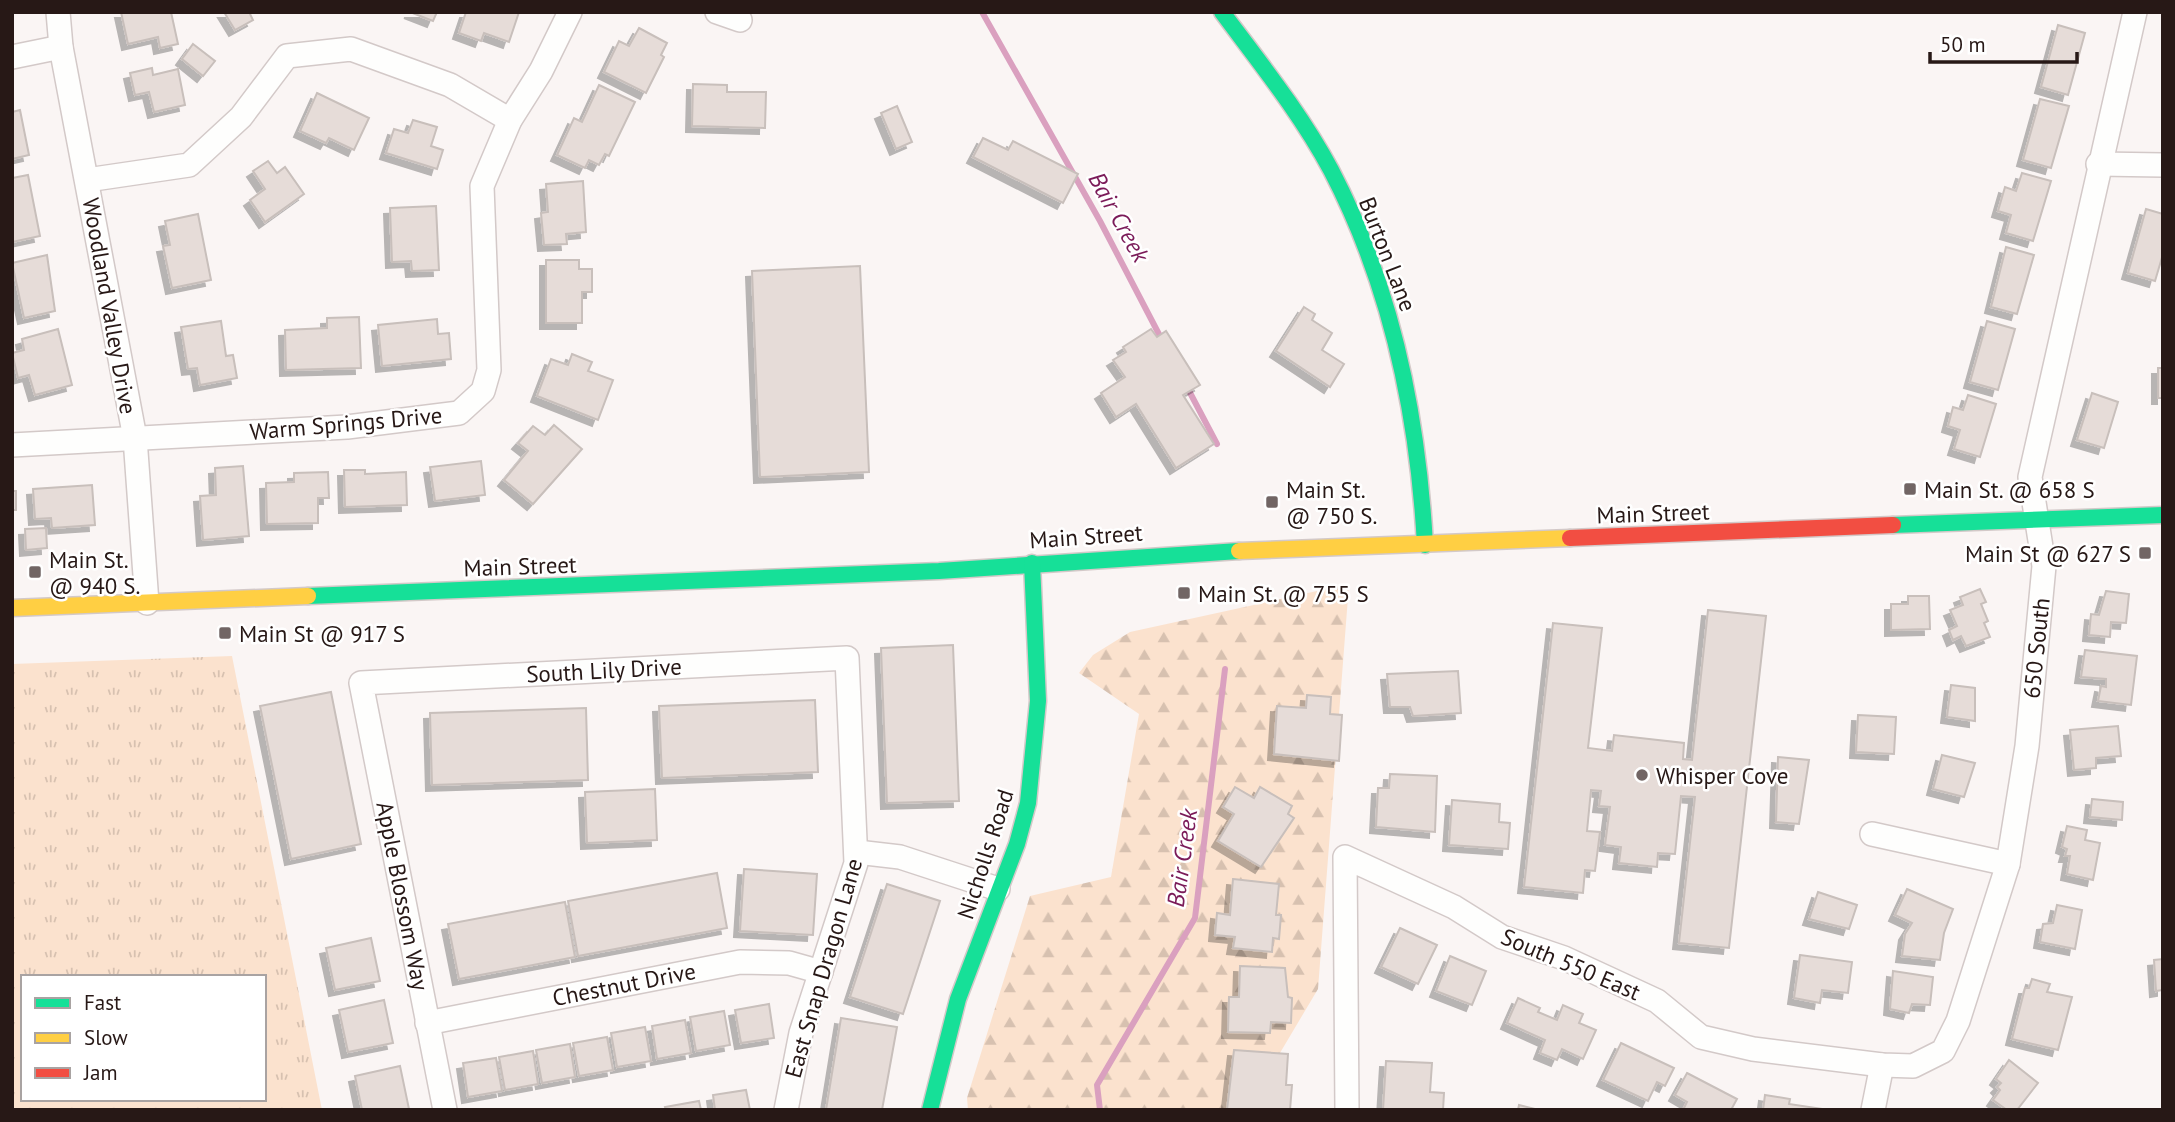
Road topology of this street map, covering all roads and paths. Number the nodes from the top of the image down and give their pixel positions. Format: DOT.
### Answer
graph roads {
  1 [pos="58,12"];
  2 [pos="570,12"];
  3 [pos="717,12"];
  4 [pos="1223,12"];
  5 [pos="2135,12"];
  6 [pos="740,20"];
  7 [pos="61,47"];
  8 [pos="12,57"];
  9 [pos="510,120"];
  10 [pos="2098,164"];
  11 [pos="2163,165"];
  12 [pos="87,180"];
  13 [pos="135,438"];
  14 [pos="12,445"];
  15 [pos="2163,515"];
  16 [pos="2036,518"];
  17 [pos="1425,545"];
  18 [pos="1032,563"];
  19 [pos="147,603"];
  20 [pos="12,608"];
  21 [pos="847,657"];
  22 [pos="361,682"];
  23 [pos="1872,834"];
  24 [pos="857,852"];
  25 [pos="2008,864"];
  26 [pos="998,889"];
  27 [pos="821,972"];
  28 [pos="428,1023"];
  29 [pos="1882,1065"];
  30 [pos="445,1110"];
  31 [pos="786,1110"];
  32 [pos="930,1110"];
  33 [pos="1347,1110"];
  34 [pos="1873,1110"];
  1 -- 7 [label="street, Woodland Valley Drive"];
  2 -- 9 [label="street, Warm Springs Drive"];
  3 -- 6 [label="street"];
  4 -- 17 [label="main road, Burton Lane"];
  5 -- 10 [label="street, 650 South"];
  7 -- 8 [label="street"];
  7 -- 12 [label="street, Woodland Valley Drive"];
  9 -- 12 [label="street"];
  9 -- 13 [label="street, Warm Springs Drive"];
  10 -- 11 [label="street"];
  10 -- 16 [label="street, 650 South"];
  12 -- 13 [label="street, Woodland Valley Drive"];
  13 -- 14 [label="street, Warm Springs Drive"];
  13 -- 19 [label="street, Woodland Valley Drive"];
  15 -- 16 [label="main road, Main Street"];
  16 -- 17 [label="main road, Main Street"];
  16 -- 25 [label="street, 650 South"];
  17 -- 18 [label="main road, Main Street"];
  18 -- 19 [label="main road, Main Street"];
  18 -- 26 [label="main road, Nicholls Road"];
  19 -- 20 [label="main road, Main Street"];
  21 -- 22 [label="street, South Lily Drive"];
  21 -- 24 [label="street, East Snap Dragon Lane"];
  22 -- 28 [label="street, Apple Blossom Way"];
  23 -- 25 [label="street"];
  24 -- 26 [label="street"];
  24 -- 27 [label="street, East Snap Dragon Lane"];
  25 -- 29 [label="street, 650 South"];
  26 -- 32 [label="main road, Nicholls Road"];
  27 -- 28 [label="street, Chestnut Drive"];
  27 -- 31 [label="street, East Snap Dragon Lane"];
  28 -- 30 [label="street, Apple Blossom Way"];
  29 -- 33 [label="street, South 550 East"];
  29 -- 34 [label="street"];
}
